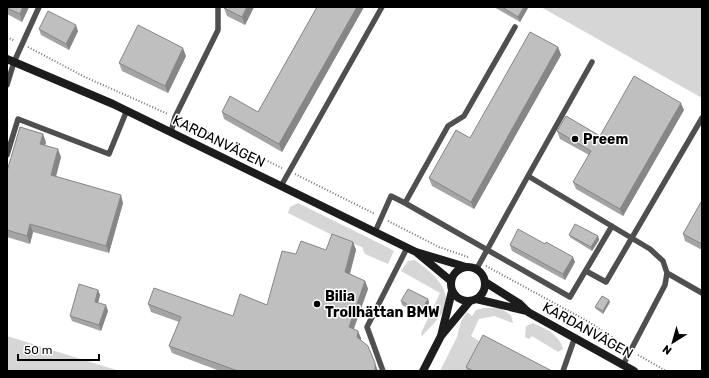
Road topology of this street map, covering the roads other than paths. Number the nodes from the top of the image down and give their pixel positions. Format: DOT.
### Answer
graph roads {
  1 [pos="39,7"];
  2 [pos="217,7"];
  3 [pos="382,7"];
  4 [pos="515,27"];
  5 [pos="10,60"];
  6 [pos="592,62"];
  7 [pos="7,85"];
  8 [pos="127,110"];
  9 [pos="702,118"];
  10 [pos="171,132"];
  11 [pos="7,155"];
  12 [pos="528,176"];
  13 [pos="281,186"];
  14 [pos="405,203"];
  15 [pos="612,226"];
  16 [pos="375,232"];
  17 [pos="632,238"];
  18 [pos="407,248"];
  19 [pos="486,249"];
  20 [pos="416,252"];
  21 [pos="478,266"];
  22 [pos="466,268"];
  23 [pos="586,271"];
  24 [pos="667,273"];
  25 [pos="451,281"];
  26 [pos="485,282"];
  27 [pos="452,292"];
  28 [pos="702,293"];
  29 [pos="473,300"];
  30 [pos="528,312"];
  31 [pos="441,336"];
  32 [pos="575,338"];
  33 [pos="623,365"];
  34 [pos="383,371"];
  35 [pos="423,371"];
  36 [pos="563,371"];
  37 [pos="634,371"];
  1 -- 5 [label="lane"];
  2 -- 10 [label="lane"];
  3 -- 13 [label="lane"];
  4 -- 14 [label="lane"];
  5 -- 7 [label="lane"];
  5 -- 8 [label="street, KARDANVÄGEN"];
  6 -- 12 [label="lane"];
  8 -- 10 [label="street, KARDANVÄGEN"];
  8 -- 11 [label="lane"];
  9 -- 17 [label="lane"];
  10 -- 13 [label="street, KARDANVÄGEN"];
  12 -- 15 [label="lane"];
  12 -- 19 [label="lane"];
  13 -- 16 [label="street, KARDANVÄGEN"];
  14 -- 16 [label="lane"];
  14 -- 19 [label="lane"];
  15 -- 17 [label="lane"];
  15 -- 23 [label="lane"];
  16 -- 18 [label="street, KARDANVÄGEN"];
  17 -- 23 [label="lane"];
  17 -- 24 [label="lane"];
  18 -- 20 [label="street, KARDANVÄGEN"];
  18 -- 34 [label="lane"];
  19 -- 21 [label="lane"];
  19 -- 23 [label="lane"];
  20 -- 22 [label="street, KARDANVÄGEN"];
  20 -- 25 [label="street, KARDANVÄGEN"];
  21 -- 22 [label="street"];
  21 -- 26 [label="street"];
  22 -- 25 [label="street"];
  24 -- 28 [label="lane"];
  24 -- 33 [label="lane"];
  25 -- 27 [label="street"];
  26 -- 29 [label="street"];
  26 -- 30 [label="street, KARDANVÄGEN"];
  27 -- 29 [label="street"];
  27 -- 31 [label="street"];
  29 -- 30 [label="street, KARDANVÄGEN"];
  29 -- 31 [label="street"];
  30 -- 32 [label="street, KARDANVÄGEN"];
  31 -- 35 [label="street"];
  32 -- 33 [label="street, KARDANVÄGEN"];
  32 -- 36 [label="lane"];
  33 -- 37 [label="street, KARDANVÄGEN"];
}
